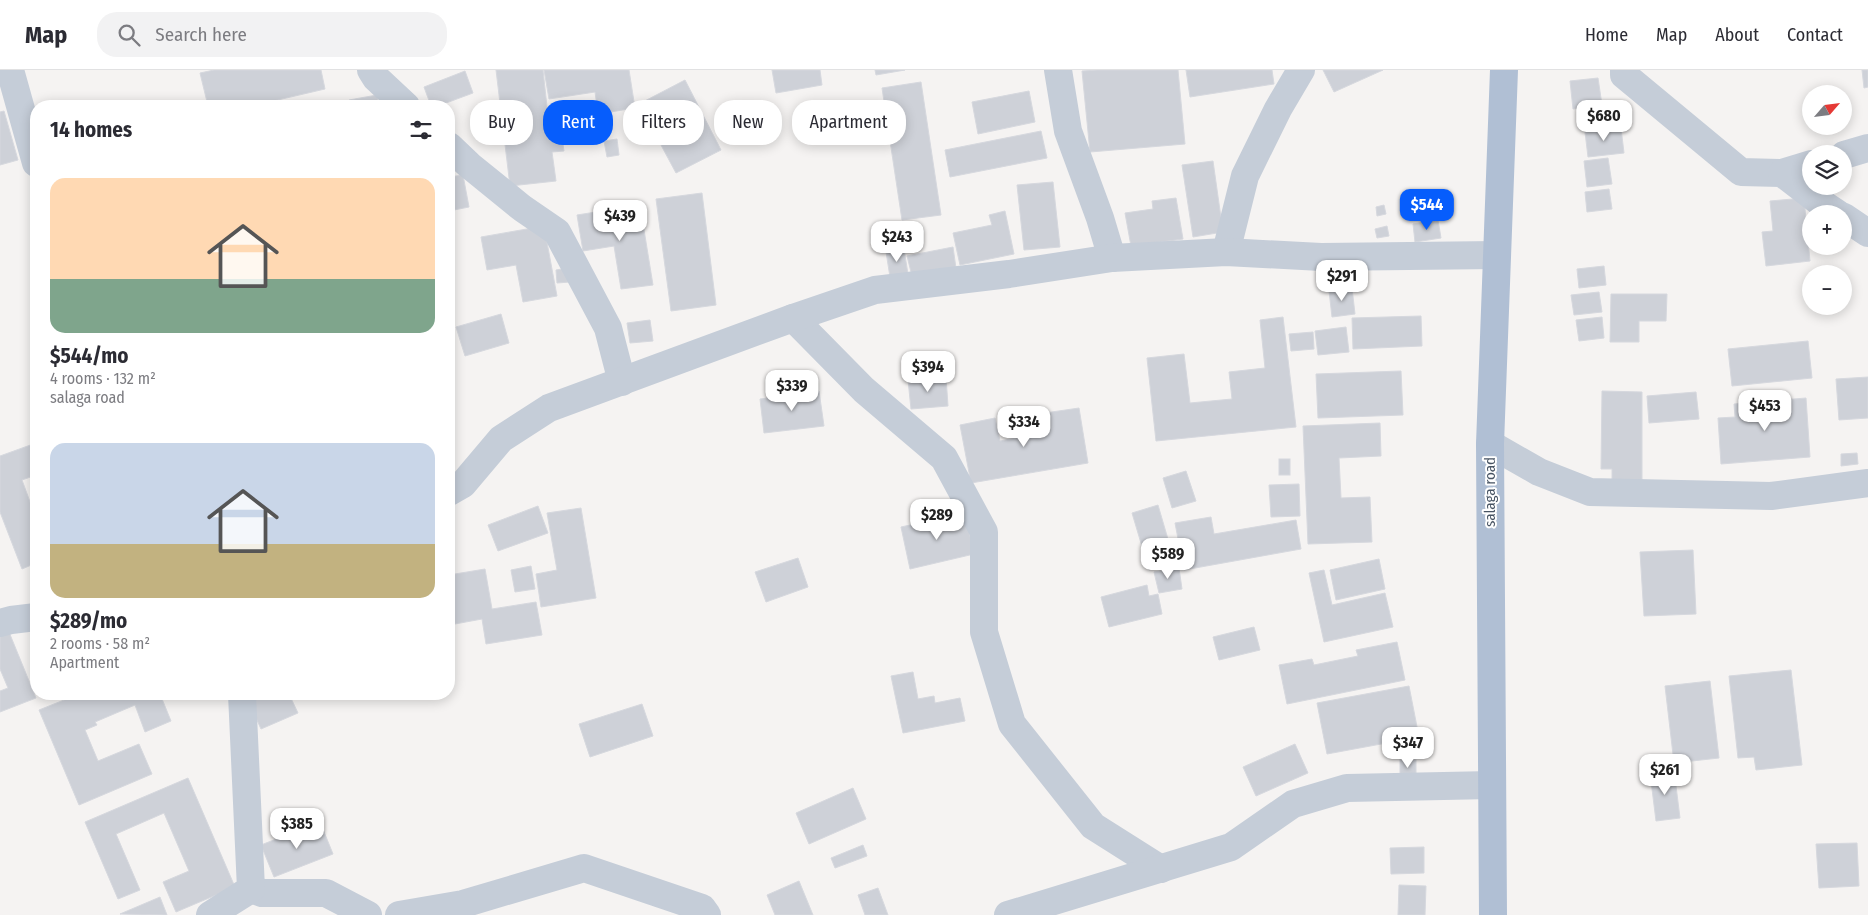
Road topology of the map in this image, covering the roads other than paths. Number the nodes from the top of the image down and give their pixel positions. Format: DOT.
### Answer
graph roads {
  1 [pos="10,70"];
  2 [pos="371,70"];
  3 [pos="1058,70"];
  4 [pos="1301,70"];
  5 [pos="1504,70"];
  6 [pos="1624,70"];
  7 [pos="400,100"];
  8 [pos="30,142"];
  9 [pos="1868,148"];
  10 [pos="455,152"];
  11 [pos="1852,153"];
  12 [pos="1802,167"];
  13 [pos="1782,173"];
  14 [pos="1824,205"];
  15 [pos="1852,222"];
  16 [pos="1868,233"];
  17 [pos="1226,252"];
  18 [pos="1497,255"];
  19 [pos="1112,258"];
  20 [pos="794,318"];
  21 [pos="622,382"];
  22 [pos="1490,444"];
  23 [pos="1868,483"];
  24 [pos="455,489"];
  25 [pos="30,618"];
  26 [pos="0,623"];
  27 [pos="242,700"];
  28 [pos="1492,785"];
  29 [pos="1161,869"];
  30 [pos="259,899"];
  31 [pos="210,915"];
  32 [pos="368,915"];
  33 [pos="399,915"];
  34 [pos="707,915"];
  35 [pos="1008,915"];
  36 [pos="1493,915"];
  1 -- 8 [label="street"];
  2 -- 7 [label="street"];
  3 -- 19 [label="street"];
  4 -- 17 [label="street"];
  5 -- 18 [label="main road, salaga road"];
  6 -- 13 [label="street"];
  9 -- 11 [label="street"];
  10 -- 21 [label="street"];
  12 -- 13 [label="street"];
  13 -- 14 [label="street"];
  15 -- 16 [label="street"];
  17 -- 18 [label="street"];
  17 -- 19 [label="street"];
  18 -- 22 [label="main road, salaga road"];
  19 -- 20 [label="street"];
  20 -- 21 [label="street"];
  20 -- 29 [label="street"];
  21 -- 24 [label="street"];
  22 -- 23 [label="street"];
  22 -- 28 [label="main road, salaga road"];
  25 -- 26 [label="street"];
  27 -- 30 [label="street"];
  28 -- 29 [label="street"];
  28 -- 36 [label="main road, salaga road"];
  29 -- 35 [label="street"];
  30 -- 31 [label="street"];
  30 -- 32 [label="street"];
  33 -- 34 [label="street"];
}
